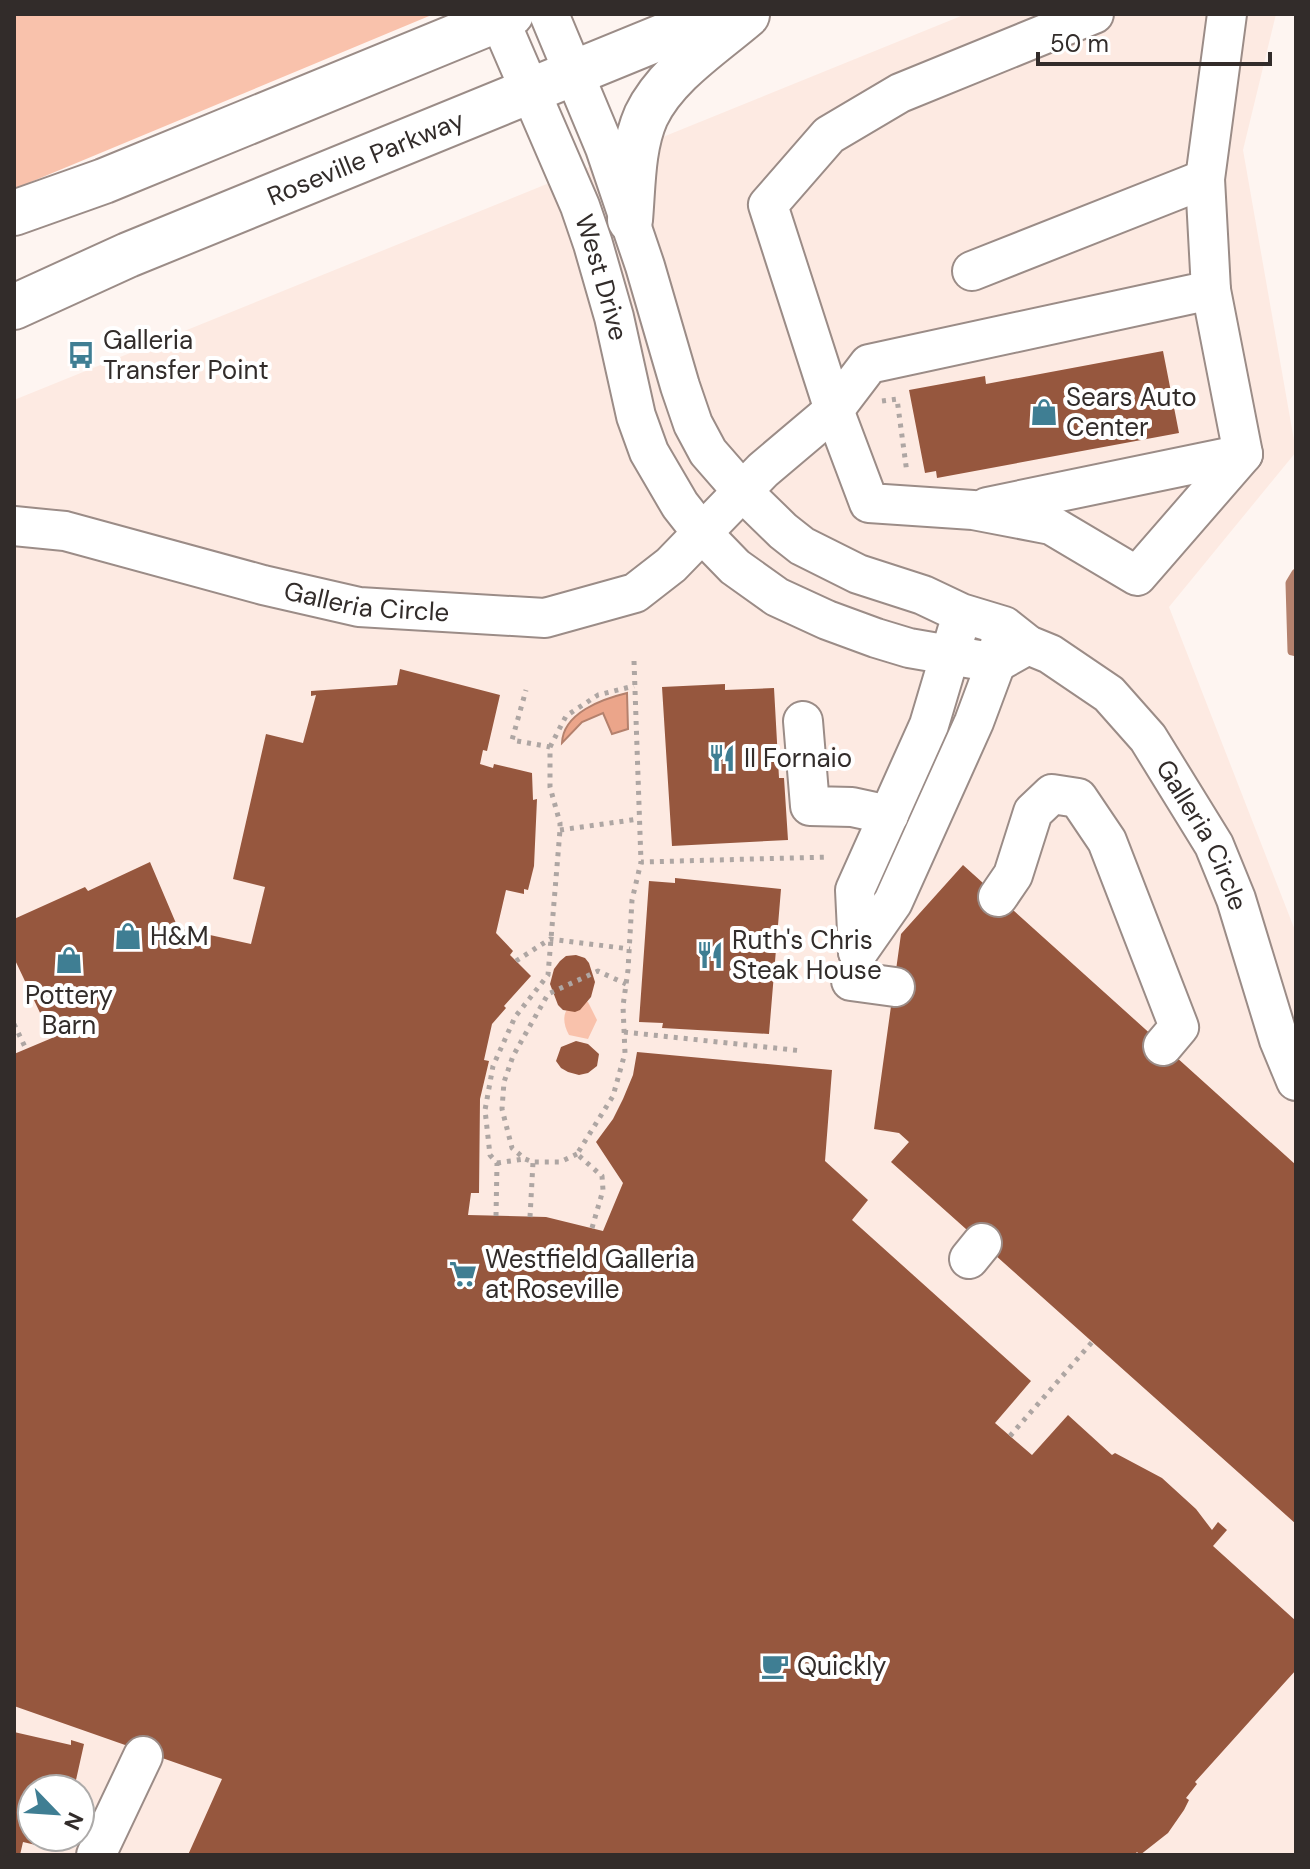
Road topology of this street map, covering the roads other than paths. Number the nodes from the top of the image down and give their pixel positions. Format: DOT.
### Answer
graph roads {
  1 [pos="549,14"];
  2 [pos="718,14"];
  3 [pos="748,14"];
  4 [pos="1094,14"];
  5 [pos="1227,14"];
  6 [pos="503,16"];
  7 [pos="574,73"];
  8 [pos="529,91"];
  9 [pos="1205,179"];
  10 [pos="14,213"];
  11 [pos="630,220"];
  12 [pos="972,271"];
  13 [pos="1211,290"];
  14 [pos="14,307"];
  15 [pos="834,410"];
  16 [pos="1243,454"];
  17 [pos="742,491"];
  18 [pos="973,510"];
  19 [pos="14,526"];
  20 [pos="702,533"];
  21 [pos="961,613"];
  22 [pos="1009,645"];
  23 [pos="951,654"];
  24 [pos="803,721"];
  25 [pos="889,815"];
  26 [pos="998,897"];
  27 [pos="851,981"];
  28 [pos="895,987"];
  29 [pos="1163,1046"];
  30 [pos="1296,1081"];
  31 [pos="143,1756"];
  32 [pos="96,1855"];
  1 -- 7 [label="street, West Drive"];
  2 -- 7 [label="main road, Roseville Parkway"];
  3 -- 11 [label="main road"];
  4 -- 15 [label="street"];
  5 -- 9 [label="street"];
  6 -- 8 [label="street, West Drive"];
  6 -- 10 [label="main road"];
  7 -- 8 [label="main road, Roseville Parkway"];
  7 -- 11 [label="street, West Drive"];
  8 -- 14 [label="main road, Roseville Parkway"];
  8 -- 20 [label="street, West Drive"];
  9 -- 12 [label="street"];
  9 -- 13 [label="street"];
  11 -- 17 [label="street, West Drive"];
  13 -- 15 [label="street"];
  13 -- 16 [label="street"];
  15 -- 17 [label="street"];
  15 -- 18 [label="street"];
  16 -- 18 [label="street"];
  16 -- 18 [label="street"];
  17 -- 20 [label="street, Galleria Circle"];
  17 -- 21 [label="street, Galleria Circle"];
  19 -- 20 [label="street, Galleria Circle"];
  20 -- 23 [label="street, Galleria Circle"];
  21 -- 22 [label="street, Galleria Circle"];
  21 -- 23 [label="street"];
  22 -- 23 [label="street, Galleria Circle"];
  22 -- 25 [label="street"];
  22 -- 30 [label="street, Galleria Circle"];
  23 -- 25 [label="street"];
  24 -- 25 [label="street"];
  26 -- 29 [label="street"];
  27 -- 28 [label="street"];
  31 -- 32 [label="street"];
}
